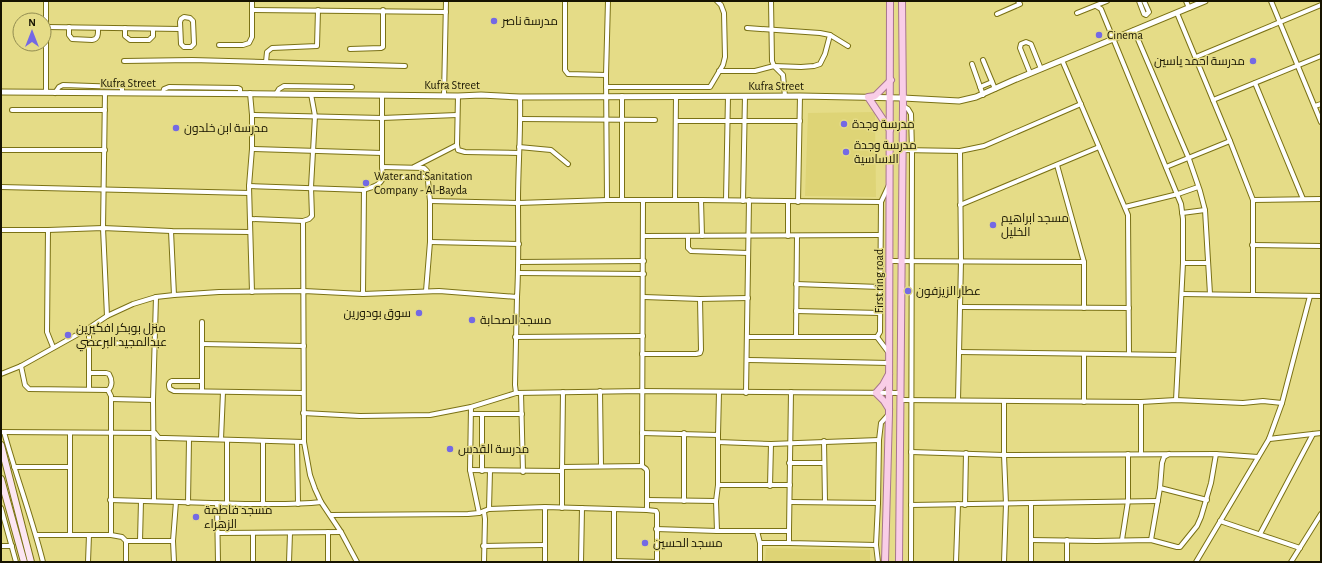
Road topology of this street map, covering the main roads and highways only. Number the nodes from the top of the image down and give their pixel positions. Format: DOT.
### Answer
graph roads {
  1 [pos="890,1"];
  2 [pos="902,1"];
  3 [pos="891,80"];
  4 [pos="891,132"];
  5 [pos="889,373"];
  6 [pos="889,412"];
  7 [pos="1,445"];
  8 [pos="1,479"];
  9 [pos="24,562"];
  10 [pos="31,562"];
  11 [pos="885,562"];
  12 [pos="898,562"];
  1 -- 3 [label="main road, First ring road"];
  2 -- 12 [label="main road, First ring road"];
  3 -- 4 [label="main road, First ring road"];
  3 -- 4 [label="main road"];
  4 -- 5 [label="main road, First ring road"];
  5 -- 6 [label="main road, First ring road"];
  5 -- 6 [label="main road"];
  6 -- 11 [label="main road, First ring road"];
  7 -- 10 [label="main road"];
  8 -- 9 [label="main road"];
}
